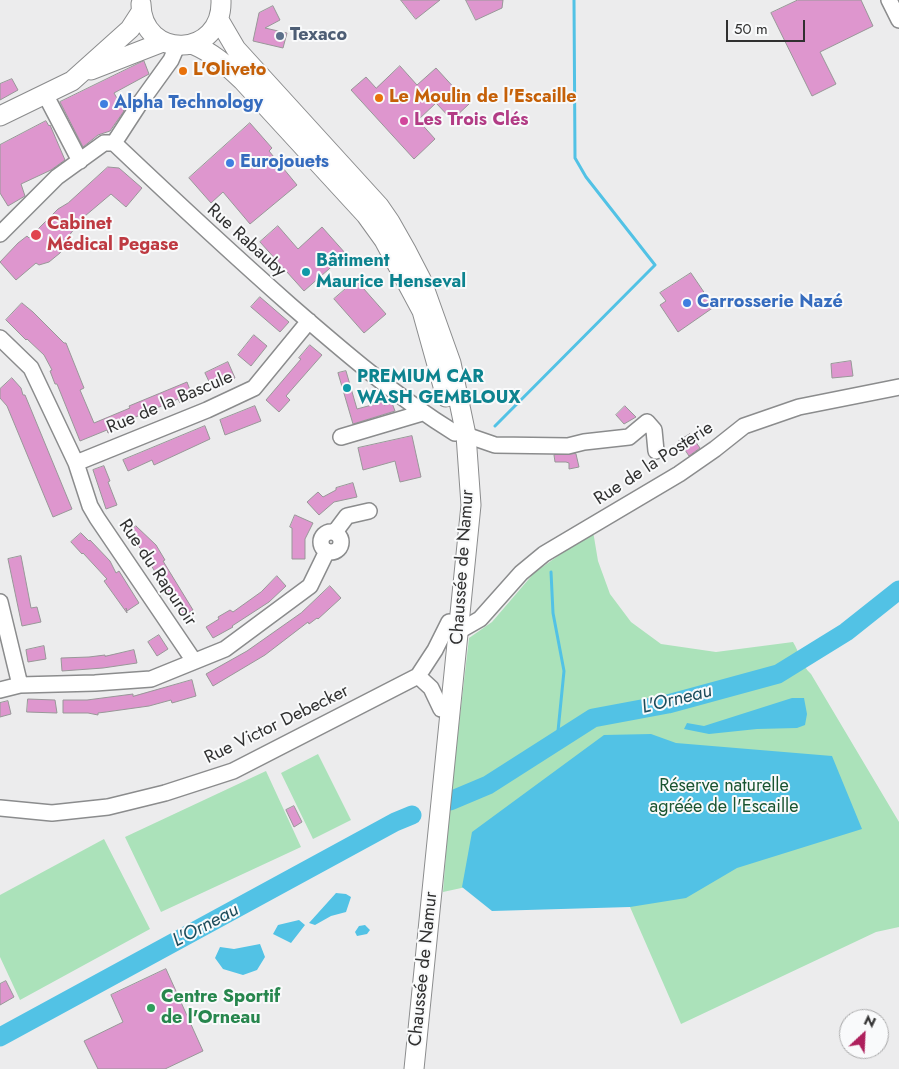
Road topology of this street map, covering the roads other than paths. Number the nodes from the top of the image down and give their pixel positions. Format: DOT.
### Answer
graph roads {
  1 [pos="221,0"];
  2 [pos="889,0"];
  3 [pos="141,6"];
  4 [pos="219,20"];
  5 [pos="899,20"];
  6 [pos="177,44"];
  7 [pos="80,74"];
  8 [pos="45,94"];
  9 [pos="0,116"];
  10 [pos="114,143"];
  11 [pos="80,161"];
  12 [pos="1,228"];
  13 [pos="309,321"];
  14 [pos="0,338"];
  15 [pos="899,387"];
  16 [pos="422,413"];
  17 [pos="460,434"];
  18 [pos="341,436"];
  19 [pos="656,451"];
  20 [pos="76,463"];
  21 [pos="369,511"];
  22 [pos="0,602"];
  23 [pos="454,626"];
  24 [pos="194,661"];
  25 [pos="418,676"];
  26 [pos="20,685"];
  27 [pos="0,690"];
  28 [pos="441,708"];
  29 [pos="438,777"];
  30 [pos="0,808"];
  31 [pos="432,841"];
  32 [pos="404,1069"];
  33 [pos="414,1069"];
  1 -- 4 [label="main road"];
  2 -- 5 [label="street"];
  3 -- 6 [label="main road, Chaussée de Namur"];
  3 -- 7 [label="main road"];
  4 -- 6 [label="main road"];
  4 -- 17 [label="main road, Chaussée de Namur"];
  6 -- 7 [label="main road"];
  6 -- 10 [label="street"];
  6 -- 17 [label="main road, Chaussée de Namur"];
  7 -- 8 [label="main road"];
  8 -- 9 [label="main road"];
  8 -- 11 [label="street"];
  10 -- 11 [label="street"];
  10 -- 13 [label="street, Rue Rabauby"];
  11 -- 12 [label="street"];
  13 -- 16 [label="street, Rue Rabauby"];
  13 -- 20 [label="street, Rue de la Bascule"];
  14 -- 20 [label="street, Rue du Rapuroir"];
  15 -- 23 [label="street, Rue de la Posterie"];
  16 -- 17 [label="street, Rue Rabauby"];
  16 -- 18 [label="street"];
  17 -- 19 [label="street, Rue Rabauby"];
  17 -- 23 [label="main road, Chaussée de Namur"];
  20 -- 24 [label="street, Rue du Rapuroir"];
  21 -- 24 [label="street"];
  22 -- 26 [label="street"];
  23 -- 25 [label="street"];
  23 -- 28 [label="main road, Chaussée de Namur"];
  23 -- 29 [label="main road, Chaussée de Namur"];
  24 -- 26 [label="street"];
  25 -- 28 [label="street"];
  25 -- 30 [label="street, Rue Victor Debecker"];
  26 -- 27 [label="street"];
  28 -- 29 [label="main road, Chaussée de Namur"];
  29 -- 31 [label="main road, Chaussée de Namur"];
  31 -- 32 [label="main road, Chaussée de Namur"];
  31 -- 33 [label="main road, Chaussée de Namur"];
}
